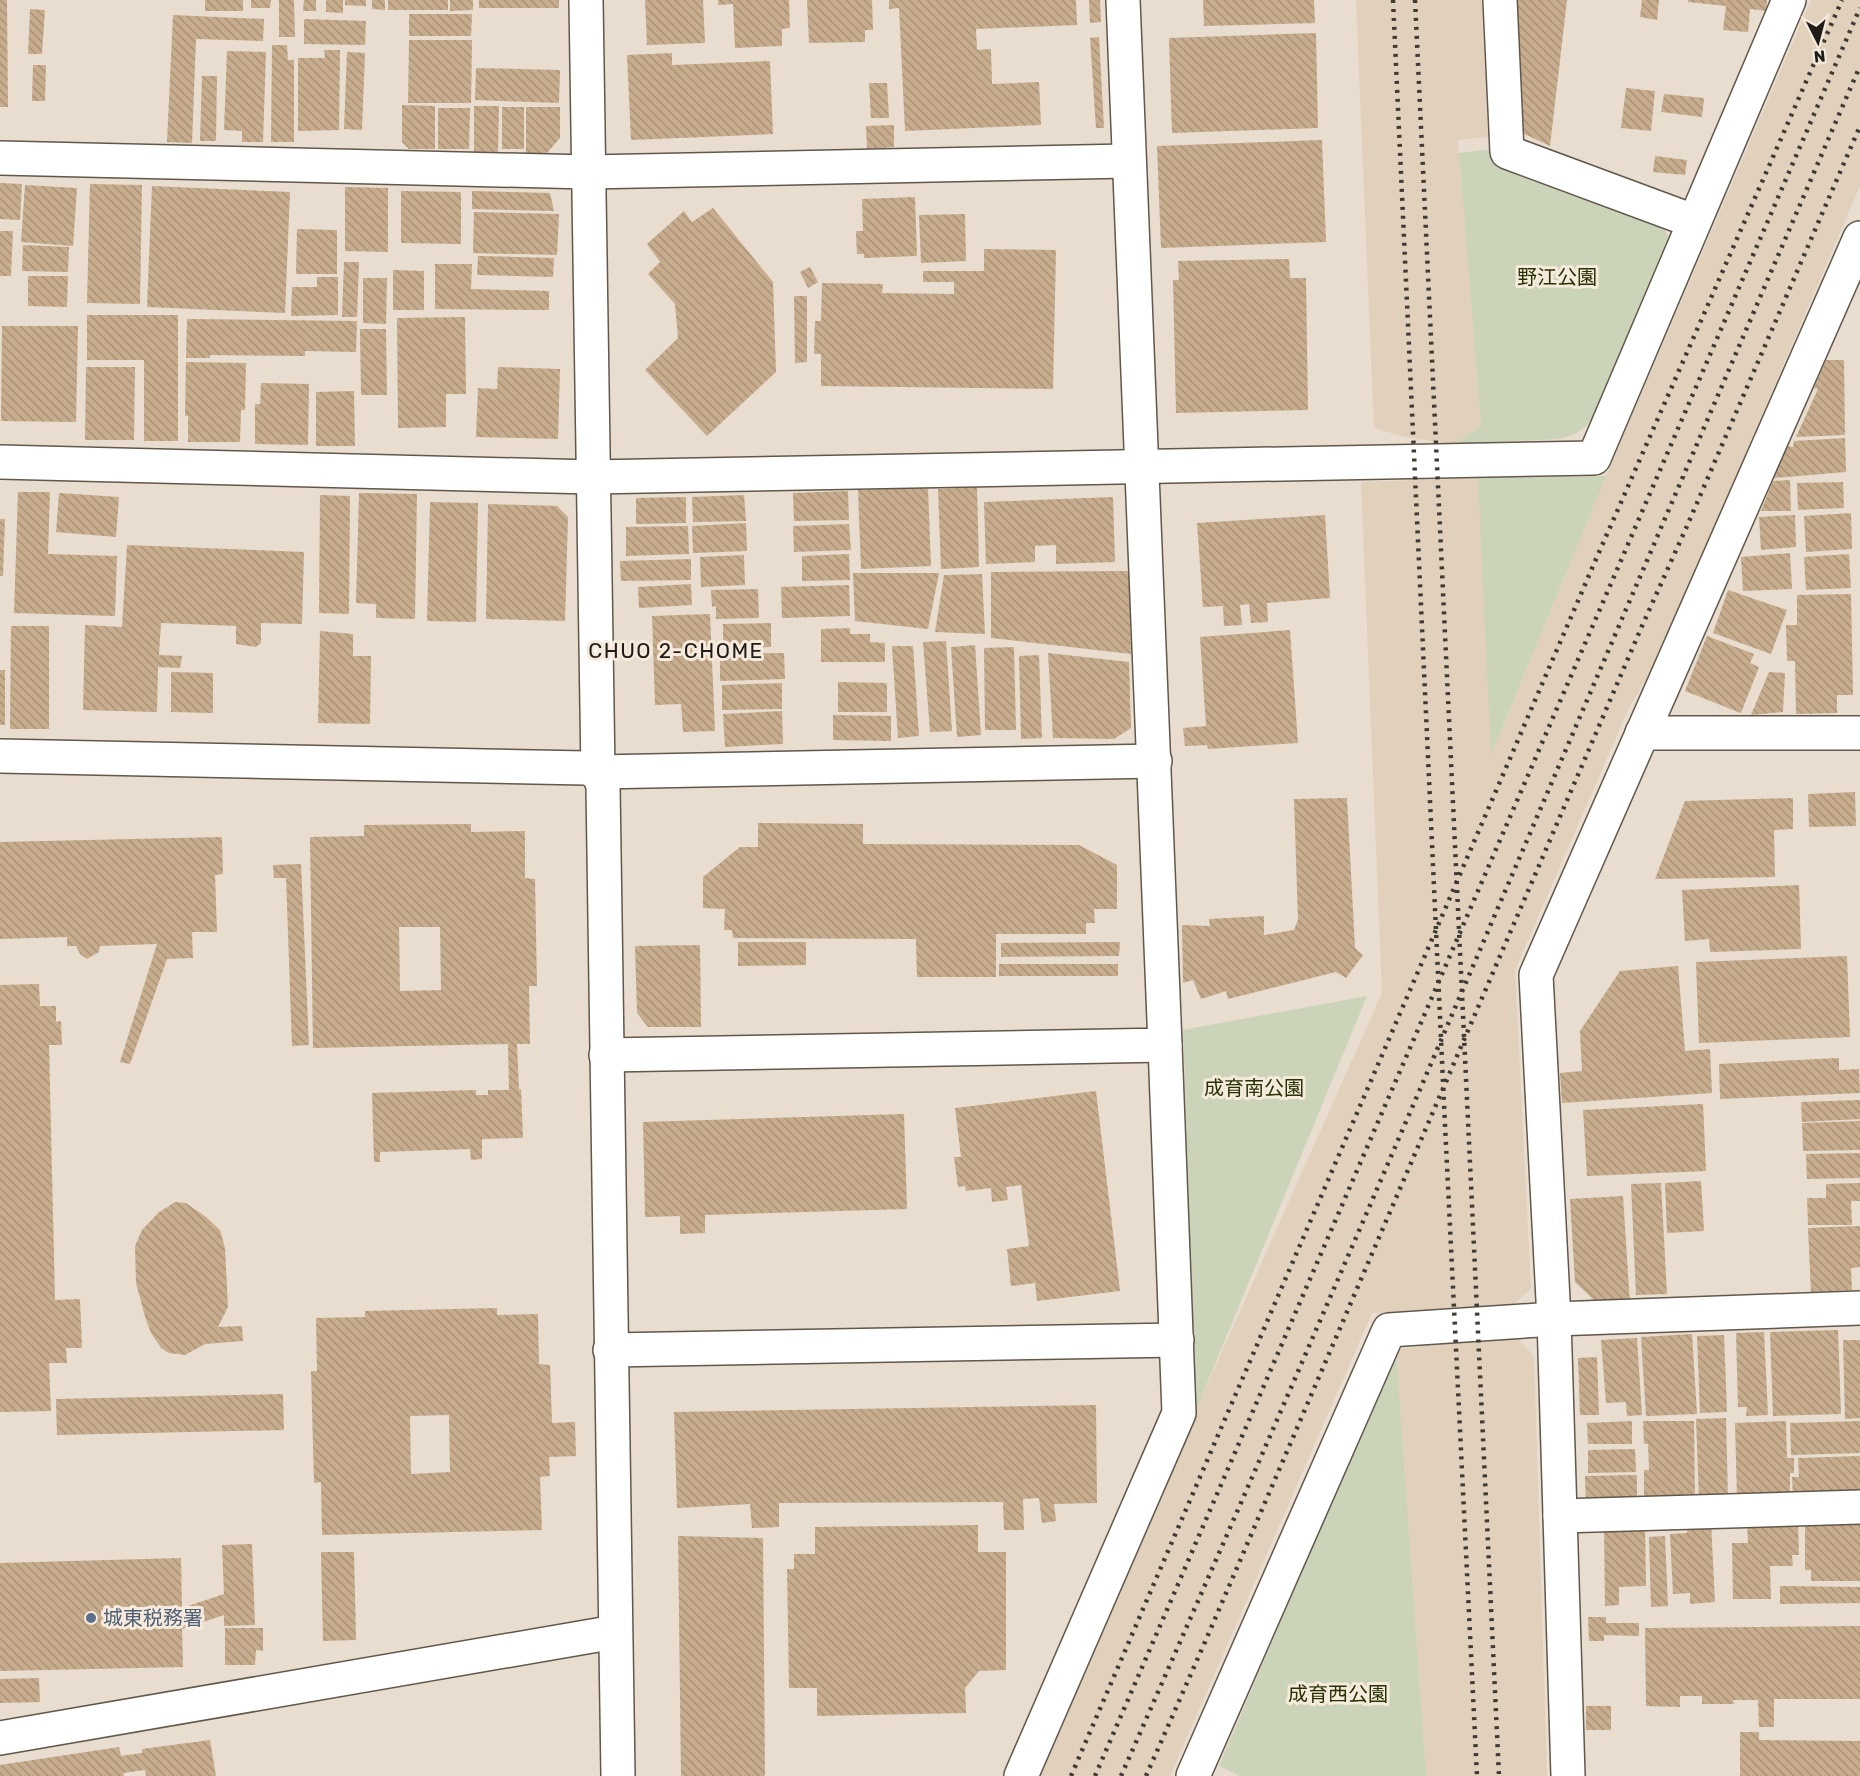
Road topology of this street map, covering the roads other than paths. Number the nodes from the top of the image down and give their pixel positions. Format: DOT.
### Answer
graph roads {
  1 [pos="586,0"];
  2 [pos="1123,0"];
  3 [pos="1500,0"];
  4 [pos="1789,0"];
  5 [pos="0,158"];
  6 [pos="1128,161"];
  7 [pos="588,172"];
  8 [pos="1693,221"];
  9 [pos="1860,238"];
  10 [pos="0,462"];
  11 [pos="1140,467"];
  12 [pos="592,477"];
  13 [pos="1642,733"];
  14 [pos="1860,733"];
  15 [pos="0,756"];
  16 [pos="1155,761"];
  17 [pos="598,772"];
  18 [pos="1165,1045"];
  19 [pos="606,1055"];
  20 [pos="1860,1308"];
  21 [pos="1554,1319"];
  22 [pos="1177,1340"];
  23 [pos="610,1350"];
  24 [pos="1860,1507"];
  25 [pos="1560,1516"];
  26 [pos="615,1632"];
  27 [pos="0,1738"];
  28 [pos="618,1776"];
  29 [pos="1021,1776"];
  30 [pos="1193,1776"];
  31 [pos="1568,1776"];
  1 -- 7 [label="street"];
  2 -- 6 [label="street"];
  3 -- 8 [label="street"];
  4 -- 8 [label="street"];
  5 -- 7 [label="street"];
  6 -- 7 [label="street"];
  6 -- 11 [label="street"];
  7 -- 12 [label="street"];
  8 -- 11 [label="street"];
  9 -- 13 [label="street"];
  10 -- 12 [label="street"];
  11 -- 12 [label="street"];
  11 -- 16 [label="street"];
  12 -- 17 [label="street"];
  13 -- 14 [label="street"];
  13 -- 21 [label="street"];
  15 -- 17 [label="street"];
  16 -- 17 [label="street"];
  16 -- 18 [label="street"];
  17 -- 19 [label="street"];
  18 -- 19 [label="street"];
  18 -- 22 [label="street"];
  19 -- 23 [label="street"];
  20 -- 21 [label="street"];
  21 -- 25 [label="street"];
  21 -- 30 [label="street"];
  22 -- 23 [label="street"];
  22 -- 29 [label="street"];
  23 -- 26 [label="street"];
  24 -- 25 [label="street"];
  25 -- 31 [label="street"];
  26 -- 27 [label="street"];
  26 -- 28 [label="street"];
}
